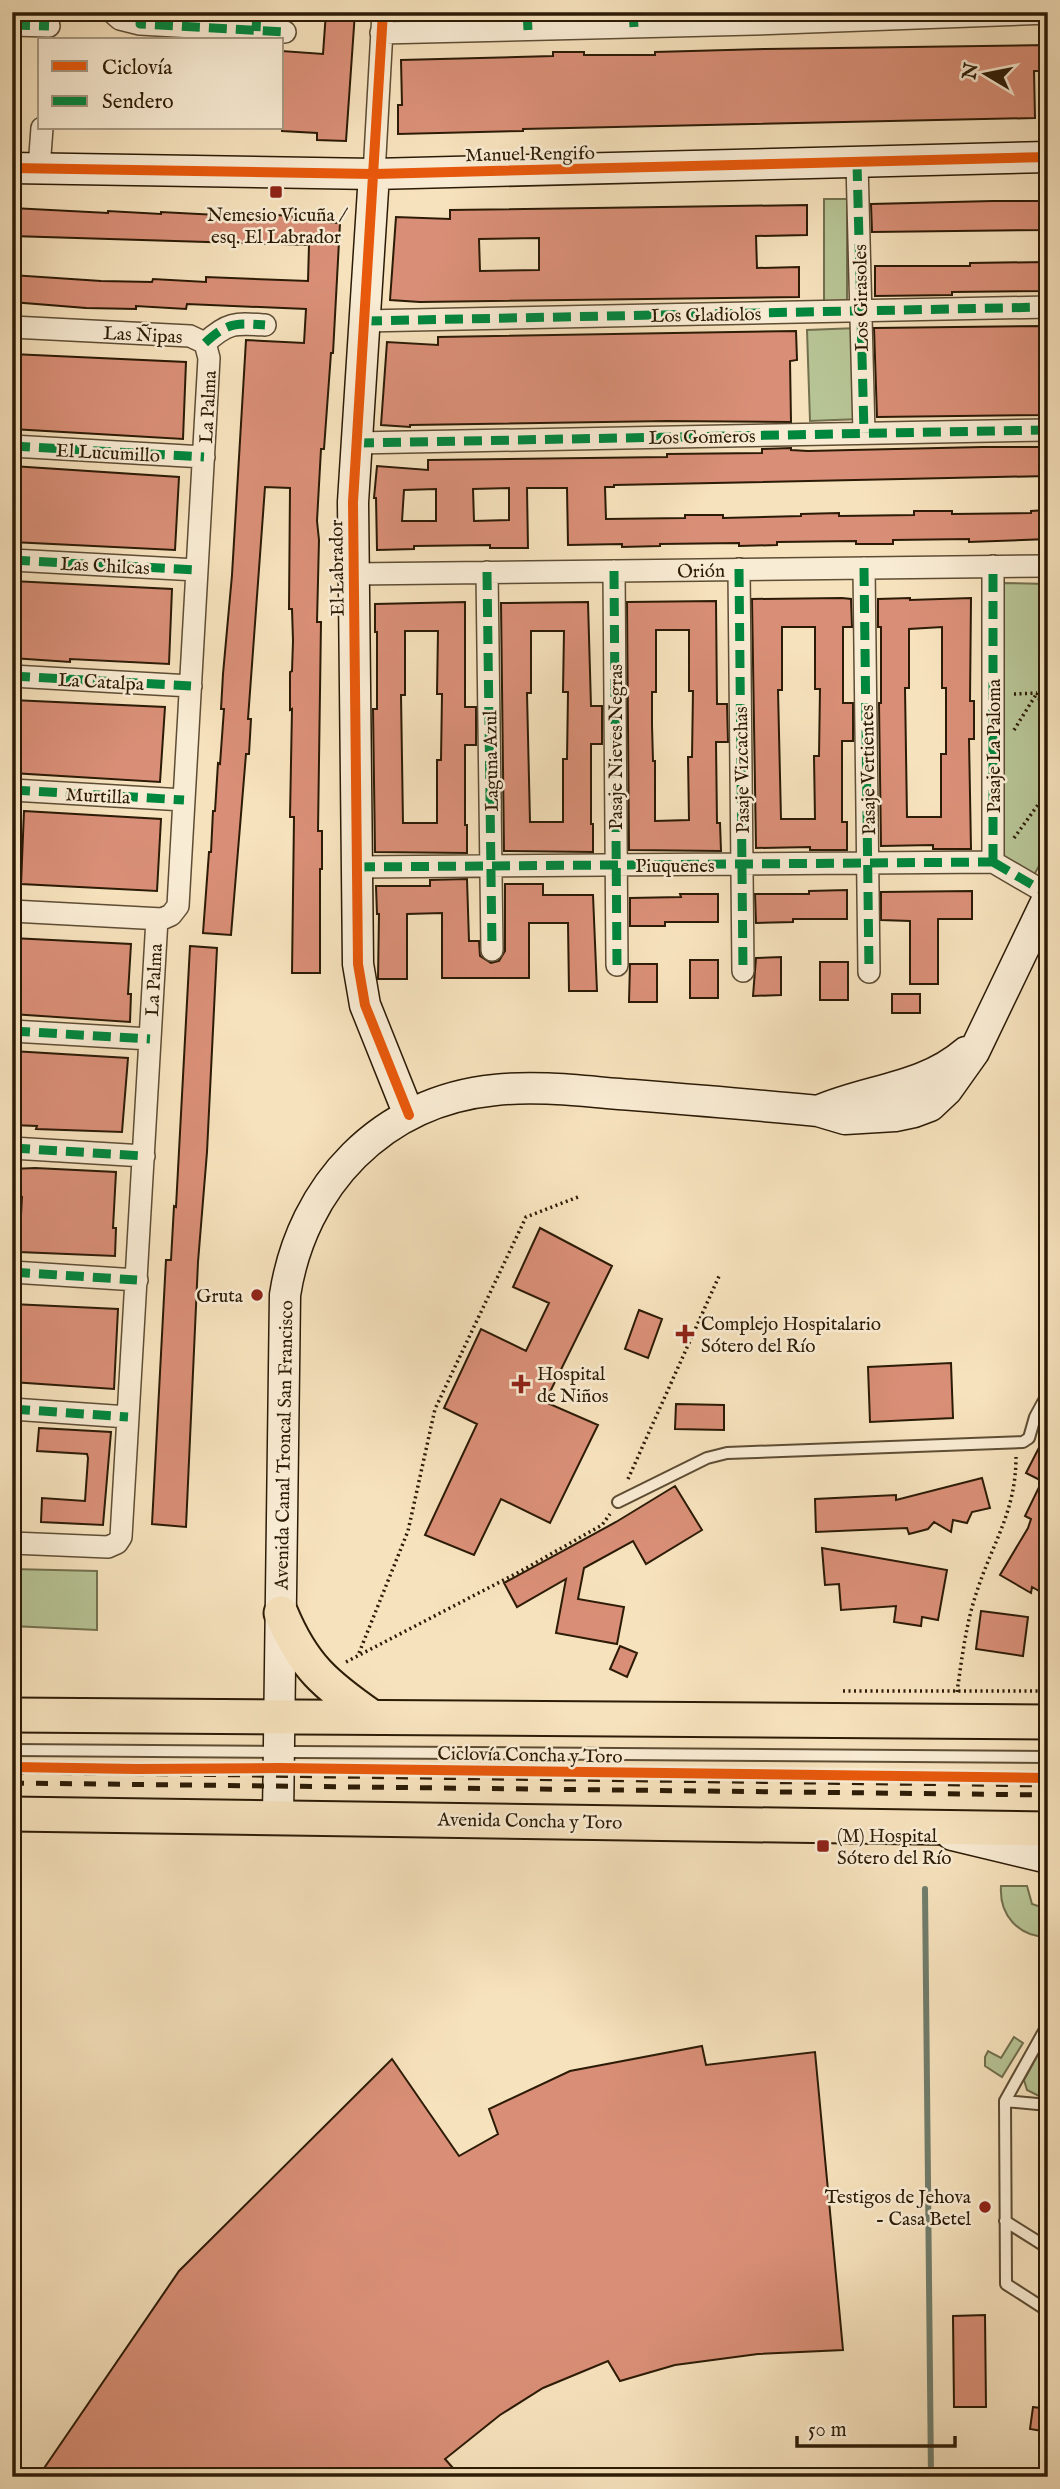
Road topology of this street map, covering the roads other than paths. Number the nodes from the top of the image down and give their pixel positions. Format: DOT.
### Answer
graph roads {
  1 [pos="112,12"];
  2 [pos="1048,13"];
  3 [pos="980,14"];
  4 [pos="871,16"];
  5 [pos="140,18"];
  6 [pos="754,18"];
  7 [pos="633,20"];
  8 [pos="257,21"];
  9 [pos="528,21"];
  10 [pos="382,23"];
  11 [pos="285,33"];
  12 [pos="41,130"];
  13 [pos="1048,157"];
  14 [pos="857,163"];
  15 [pos="26,168"];
  16 [pos="373,174"];
  17 [pos="1048,307"];
  18 [pos="861,311"];
  19 [pos="364,321"];
  20 [pos="265,325"];
  21 [pos="12,327"];
  22 [pos="205,343"];
  23 [pos="1048,430"];
  24 [pos="864,433"];
  25 [pos="356,443"];
  26 [pos="12,446"];
  27 [pos="204,457"];
  28 [pos="12,560"];
  29 [pos="993,566"];
  30 [pos="1048,566"];
  31 [pos="864,568"];
  32 [pos="740,569"];
  33 [pos="197,570"];
  34 [pos="614,571"];
  35 [pos="487,572"];
  36 [pos="353,574"];
  37 [pos="12,676"];
  38 [pos="191,686"];
  39 [pos="12,790"];
  40 [pos="184,800"];
  41 [pos="993,862"];
  42 [pos="868,863"];
  43 [pos="742,864"];
  44 [pos="616,865"];
  45 [pos="491,866"];
  46 [pos="357,867"];
  47 [pos="1048,896"];
  48 [pos="12,911"];
  49 [pos="157,919"];
  50 [pos="492,950"];
  51 [pos="617,965"];
  52 [pos="743,971"];
  53 [pos="869,972"];
  54 [pos="12,1031"];
  55 [pos="143,1039"];
  56 [pos="409,1115"];
  57 [pos="12,1147"];
  58 [pos="144,1156"];
  59 [pos="12,1272"];
  60 [pos="137,1280"];
  61 [pos="1048,1393"];
  62 [pos="12,1409"];
  63 [pos="128,1417"];
  64 [pos="618,1502"];
  65 [pos="12,1543"];
  66 [pos="281,1613"];
  67 [pos="12,1715"];
  68 [pos="279,1717"];
  69 [pos="372,1717"];
  70 [pos="1048,1722"];
  71 [pos="12,1750"];
  72 [pos="279,1751"];
  73 [pos="1048,1757"];
  74 [pos="12,1814"];
  75 [pos="278,1817"];
  76 [pos="903,1826"];
  77 [pos="1048,1829"];
  78 [pos="1048,1858"];
  79 [pos="1048,2024"];
  80 [pos="1005,2101"];
  81 [pos="1048,2105"];
  82 [pos="1005,2221"];
  83 [pos="1048,2248"];
  84 [pos="1048,2311"];
  1 -- 5 [label="street"];
  2 -- 3 [label="street"];
  3 -- 4 [label="street"];
  4 -- 6 [label="street"];
  5 -- 8 [label="street"];
  6 -- 7 [label="street"];
  7 -- 9 [label="street"];
  8 -- 11 [label="street"];
  9 -- 10 [label="street"];
  10 -- 16 [label="street, El Labrador"];
  12 -- 15 [label="street"];
  13 -- 14 [label="street, Manuel Rengifo"];
  14 -- 16 [label="street, Manuel Rengifo"];
  14 -- 18 [label="street, Los Girasoles"];
  15 -- 16 [label="street, Manuel Rengifo"];
  16 -- 19 [label="street, El Labrador"];
  17 -- 18 [label="street, Los Gladiolos"];
  18 -- 19 [label="street, Los Gladiolos"];
  18 -- 24 [label="street, Los Girasoles"];
  19 -- 25 [label="street, El Labrador"];
  20 -- 22 [label="street, Las Ñipas"];
  21 -- 22 [label="street, Las Ñipas"];
  22 -- 27 [label="street, La Palma"];
  23 -- 24 [label="street, Los Gomeros"];
  24 -- 25 [label="street, Los Gomeros"];
  25 -- 36 [label="street, El Labrador"];
  26 -- 27 [label="street, El Lucumillo"];
  27 -- 33 [label="street, La Palma"];
  28 -- 33 [label="street, Las Chilcas"];
  29 -- 30 [label="street, Orión"];
  29 -- 31 [label="street, Orión"];
  29 -- 41 [label="street, Pasaje La Paloma"];
  31 -- 32 [label="street, Orión"];
  31 -- 42 [label="street, Pasaje Vertientes"];
  32 -- 34 [label="street, Orión"];
  32 -- 43 [label="street, Pasaje Vizcachas"];
  33 -- 38 [label="street, La Palma"];
  34 -- 35 [label="street, Orión"];
  34 -- 44 [label="street, Pasaje Nieves Negras"];
  35 -- 36 [label="street, Orión"];
  35 -- 45 [label="street, Laguna Azul"];
  36 -- 46 [label="street, El Labrador"];
  37 -- 38 [label="street, La Catalpa"];
  38 -- 40 [label="street, La Palma"];
  39 -- 40 [label="street, Murtilla"];
  40 -- 49 [label="street, La Palma"];
  41 -- 42 [label="street, Piuquenes"];
  41 -- 47 [label="street"];
  42 -- 43 [label="street, Piuquenes"];
  42 -- 53 [label="street, Pasaje Vertientes"];
  43 -- 44 [label="street, Piuquenes"];
  43 -- 52 [label="street, Pasaje Vizcachas"];
  44 -- 45 [label="street, Piuquenes"];
  44 -- 51 [label="street, Pasaje Nieves Negras"];
  45 -- 46 [label="street, Piuquenes"];
  45 -- 50 [label="street, Laguna Azul"];
  46 -- 56 [label="street, El Labrador"];
  47 -- 56 [label="street, Avenida Canal Troncal San Francisco"];
  48 -- 49 [label="street"];
  49 -- 55 [label="street, La Palma"];
  54 -- 55 [label="street"];
  55 -- 58 [label="street, La Palma"];
  56 -- 66 [label="street, Avenida Canal Troncal San Francisco"];
  57 -- 58 [label="street"];
  58 -- 60 [label="street, La Palma"];
  59 -- 60 [label="street"];
  60 -- 63 [label="street, La Palma"];
  61 -- 64 [label="lane"];
  62 -- 63 [label="street"];
  63 -- 65 [label="street, La Palma"];
  66 -- 68 [label="street, Avenida Canal Troncal San Francisco"];
  66 -- 69 [label="main road"];
  67 -- 68 [label="main road"];
  68 -- 69 [label="main road"];
  68 -- 72 [label="street, Avenida Canal Troncal San Francisco"];
  69 -- 70 [label="main road"];
  71 -- 72 [label="lane"];
  72 -- 73 [label="lane"];
  72 -- 75 [label="street, Avenida Canal Troncal San Francisco"];
  74 -- 75 [label="main road, Avenida Concha y Toro"];
  75 -- 76 [label="main road, Avenida Concha y Toro"];
  76 -- 77 [label="main road, Avenida Concha y Toro"];
  76 -- 78 [label="street"];
  79 -- 80 [label="lane"];
  80 -- 81 [label="lane"];
  80 -- 82 [label="lane"];
  82 -- 83 [label="lane"];
  82 -- 84 [label="lane"];
}
